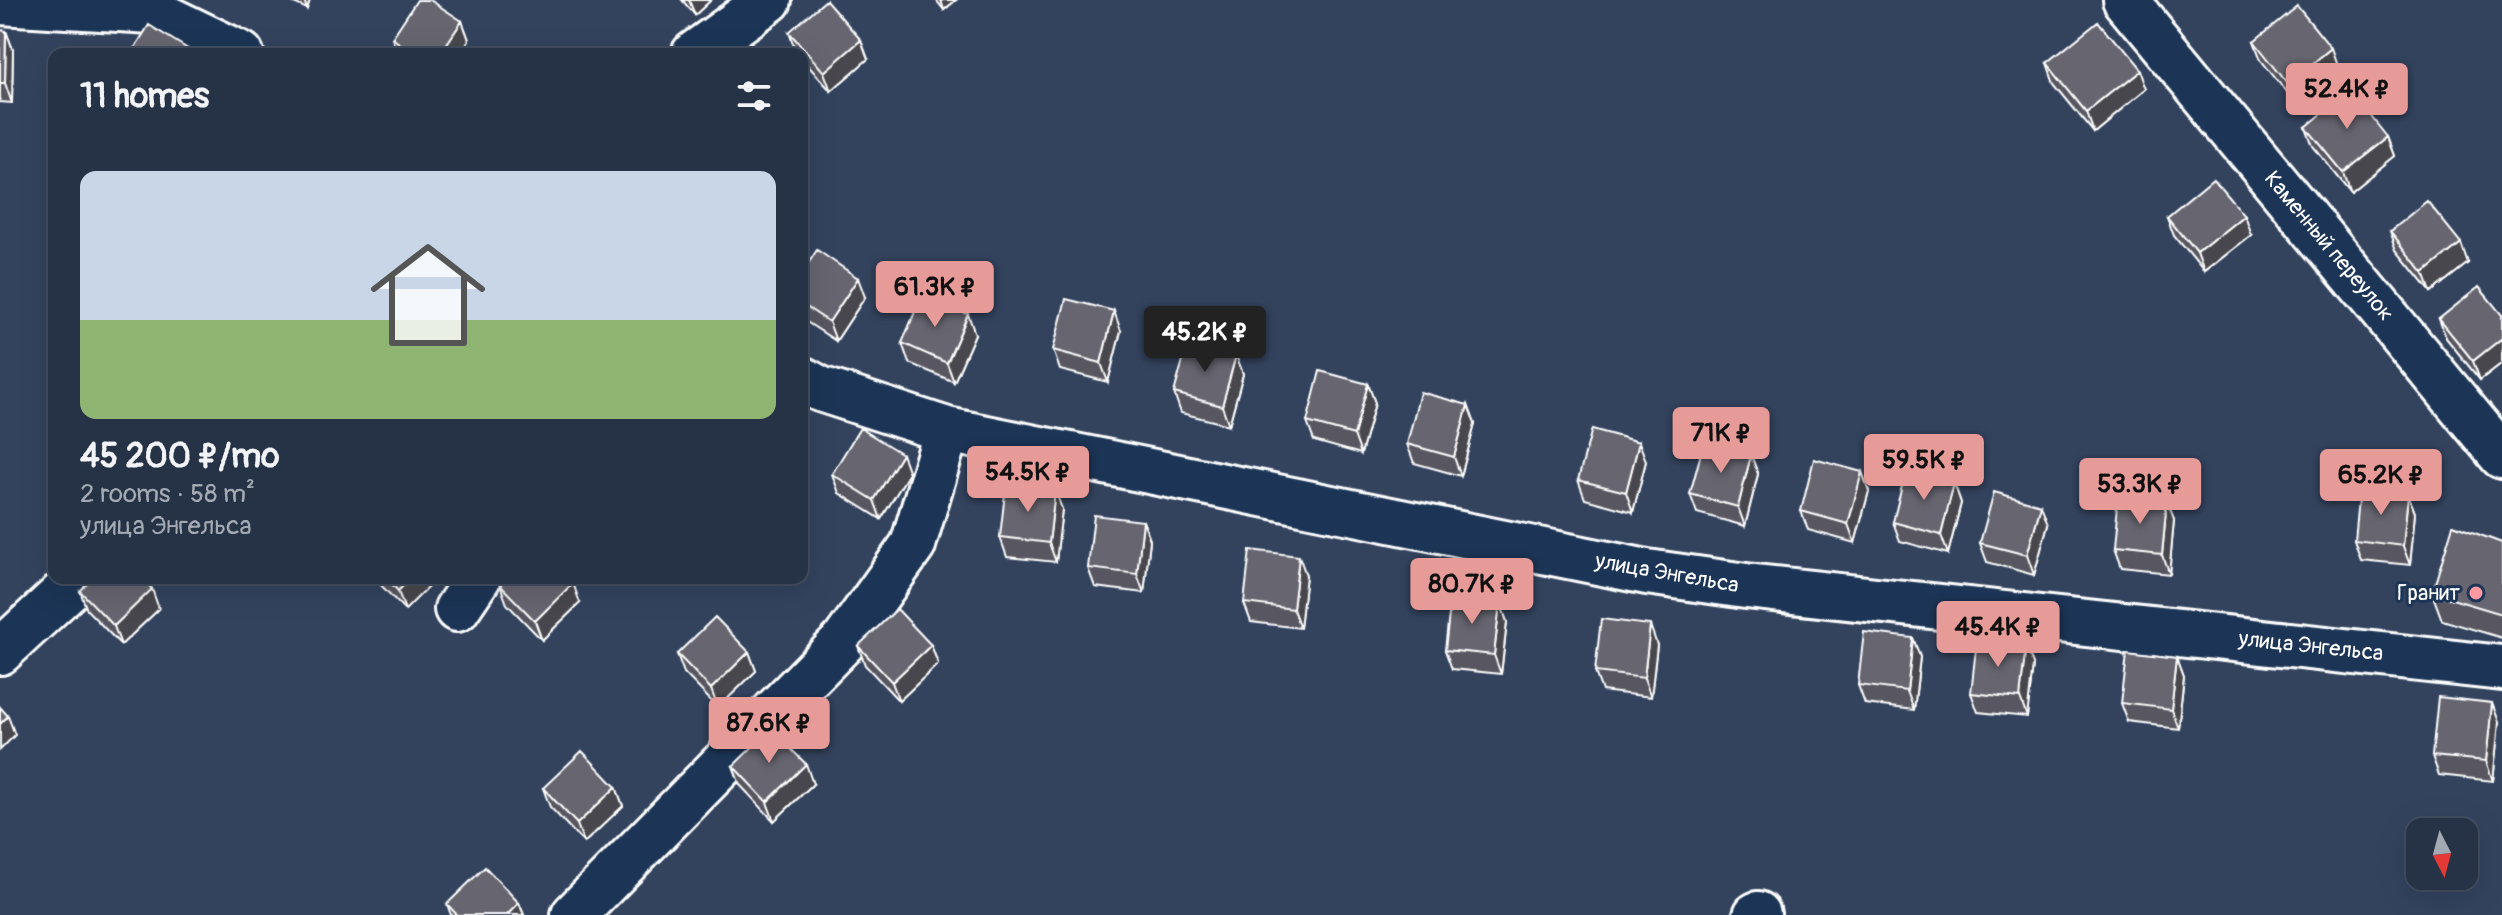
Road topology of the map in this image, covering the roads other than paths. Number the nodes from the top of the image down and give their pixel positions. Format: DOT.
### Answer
graph roads {
  1 [pos="769,0"];
  2 [pos="2125,0"];
  3 [pos="0,2"];
  4 [pos="154,6"];
  5 [pos="230,48"];
  6 [pos="702,48"];
  7 [pos="808,382"];
  8 [pos="947,430"];
  9 [pos="2502,456"];
  10 [pos="74,584"];
  11 [pos="0,652"];
  12 [pos="2502,668"];
  13 [pos="574,915"];
  1 -- 6 [label="street"];
  2 -- 9 [label="street, Каменный переулок"];
  3 -- 4 [label="street"];
  4 -- 5 [label="street"];
  7 -- 8 [label="street, улица Энгельса"];
  8 -- 12 [label="street, улица Энгельса"];
  8 -- 13 [label="street"];
  10 -- 11 [label="street"];
}
